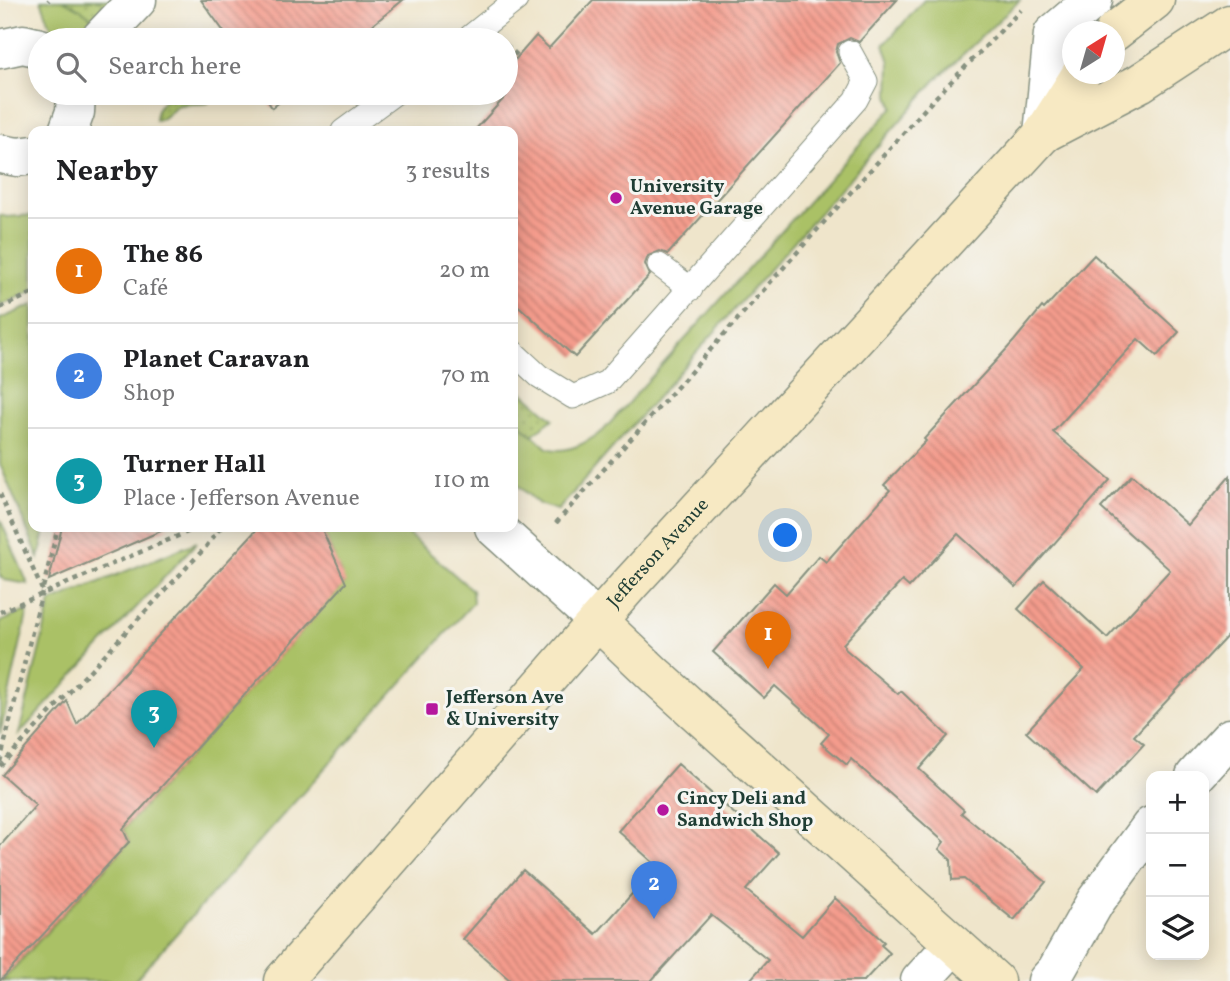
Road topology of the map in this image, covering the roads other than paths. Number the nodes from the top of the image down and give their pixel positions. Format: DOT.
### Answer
graph roads {
  1 [pos="137,0"];
  2 [pos="516,0"];
  3 [pos="1093,0"];
  4 [pos="1155,0"];
  5 [pos="1125,24"];
  6 [pos="1230,24"];
  7 [pos="110,28"];
  8 [pos="481,28"];
  9 [pos="28,45"];
  10 [pos="0,49"];
  11 [pos="850,52"];
  12 [pos="1075,84"];
  13 [pos="75,105"];
  14 [pos="379,105"];
  15 [pos="70,126"];
  16 [pos="350,126"];
  17 [pos="1043,134"];
  18 [pos="0,154"];
  19 [pos="28,156"];
  20 [pos="659,265"];
  21 [pos="691,289"];
  22 [pos="518,357"];
  23 [pos="500,532"];
  24 [pos="598,621"];
  25 [pos="1230,738"];
  26 [pos="1200,771"];
  27 [pos="1146,833"];
  28 [pos="954,944"];
  29 [pos="284,981"];
  30 [pos="920,981"];
  31 [pos="995,981"];
  32 [pos="1047,981"];
  1 -- 7 [label="street"];
  2 -- 8 [label="lane"];
  3 -- 17 [label="street"];
  4 -- 5 [label="main road"];
  6 -- 17 [label="main road, Jefferson Avenue"];
  9 -- 10 [label="street"];
  11 -- 21 [label="lane"];
  12 -- 17 [label="main road, Jefferson Avenue"];
  13 -- 15 [label="street"];
  14 -- 16 [label="lane"];
  17 -- 24 [label="main road, Jefferson Avenue"];
  18 -- 19 [label="street"];
  20 -- 21 [label="lane"];
  21 -- 22 [label="lane"];
  23 -- 24 [label="street"];
  24 -- 28 [label="main road"];
  24 -- 29 [label="main road, Jefferson Avenue"];
  25 -- 26 [label="street"];
  27 -- 32 [label="street"];
  28 -- 30 [label="street"];
  28 -- 31 [label="main road"];
}
